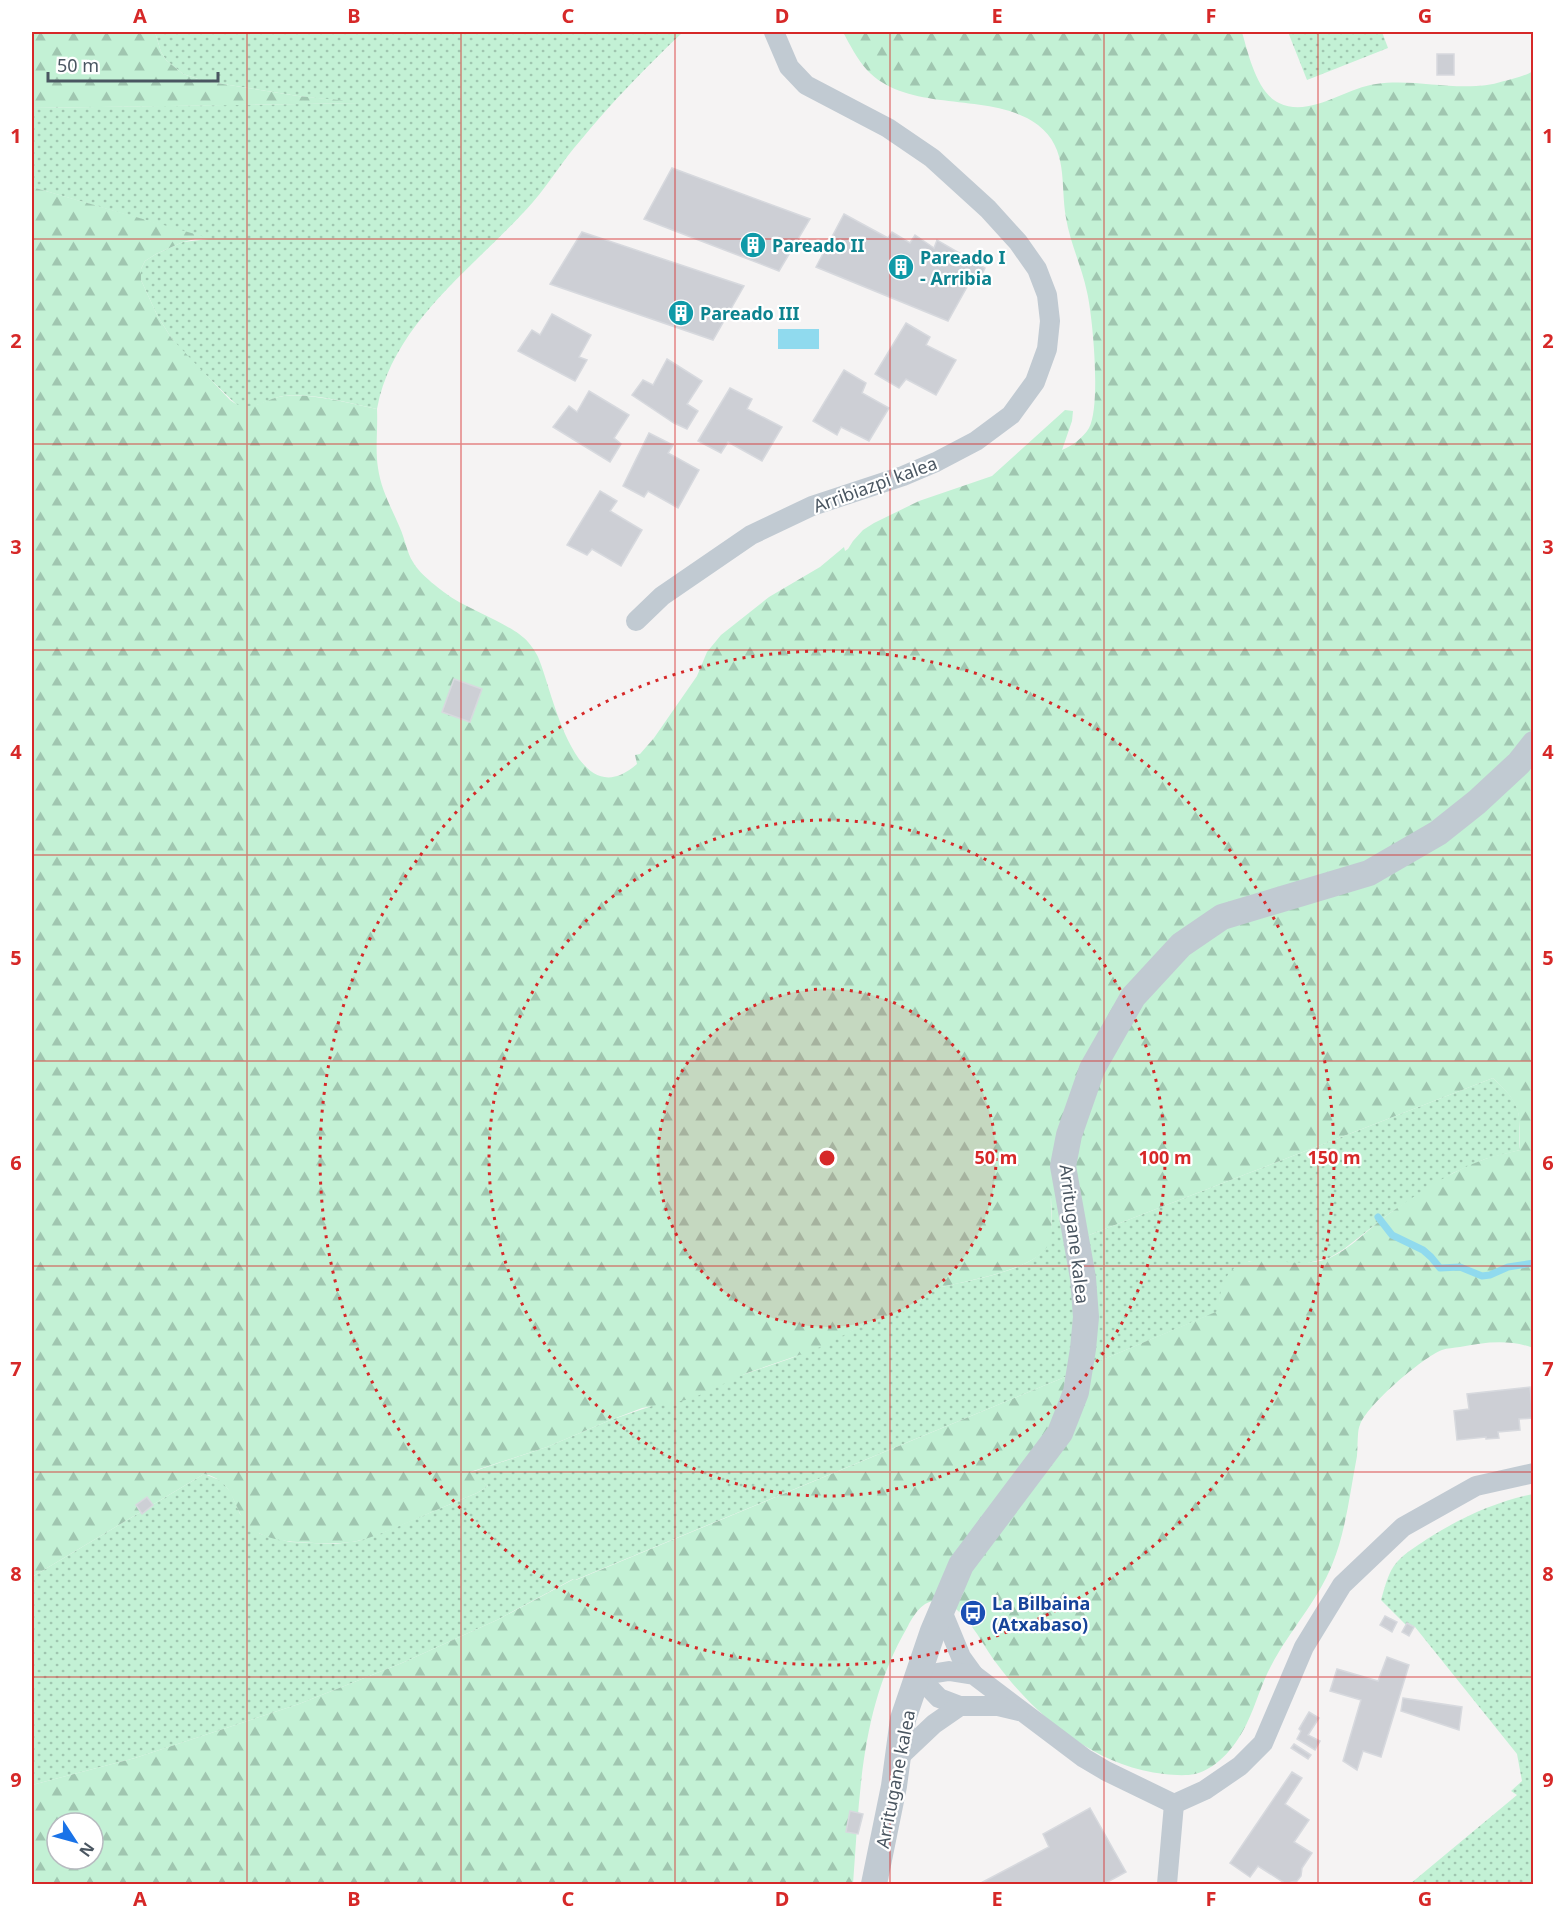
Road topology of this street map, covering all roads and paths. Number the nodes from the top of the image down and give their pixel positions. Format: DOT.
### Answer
graph roads {
  1 [pos="774,32"];
  2 [pos="636,621"];
  3 [pos="1533,744"];
  4 [pos="1533,1473"];
  5 [pos="942,1611"];
  6 [pos="974,1675"];
  7 [pos="918,1676"];
  8 [pos="960,1706"];
  9 [pos="1025,1712"];
  10 [pos="898,1758"];
  11 [pos="1173,1804"];
  12 [pos="874,1884"];
  13 [pos="1167,1884"];
  1 -- 2 [label="street, Arribiazpi kalea"];
  3 -- 5 [label="street, Arritugane kalea"];
  4 -- 11 [label="street"];
  5 -- 6 [label="street"];
  5 -- 7 [label="street, Arritugane kalea"];
  6 -- 7 [label="street"];
  6 -- 9 [label="street"];
  7 -- 8 [label="street"];
  7 -- 10 [label="street, Arritugane kalea"];
  8 -- 9 [label="street"];
  8 -- 10 [label="street"];
  9 -- 11 [label="street"];
  10 -- 12 [label="street, Arritugane kalea"];
  11 -- 13 [label="street"];
}
